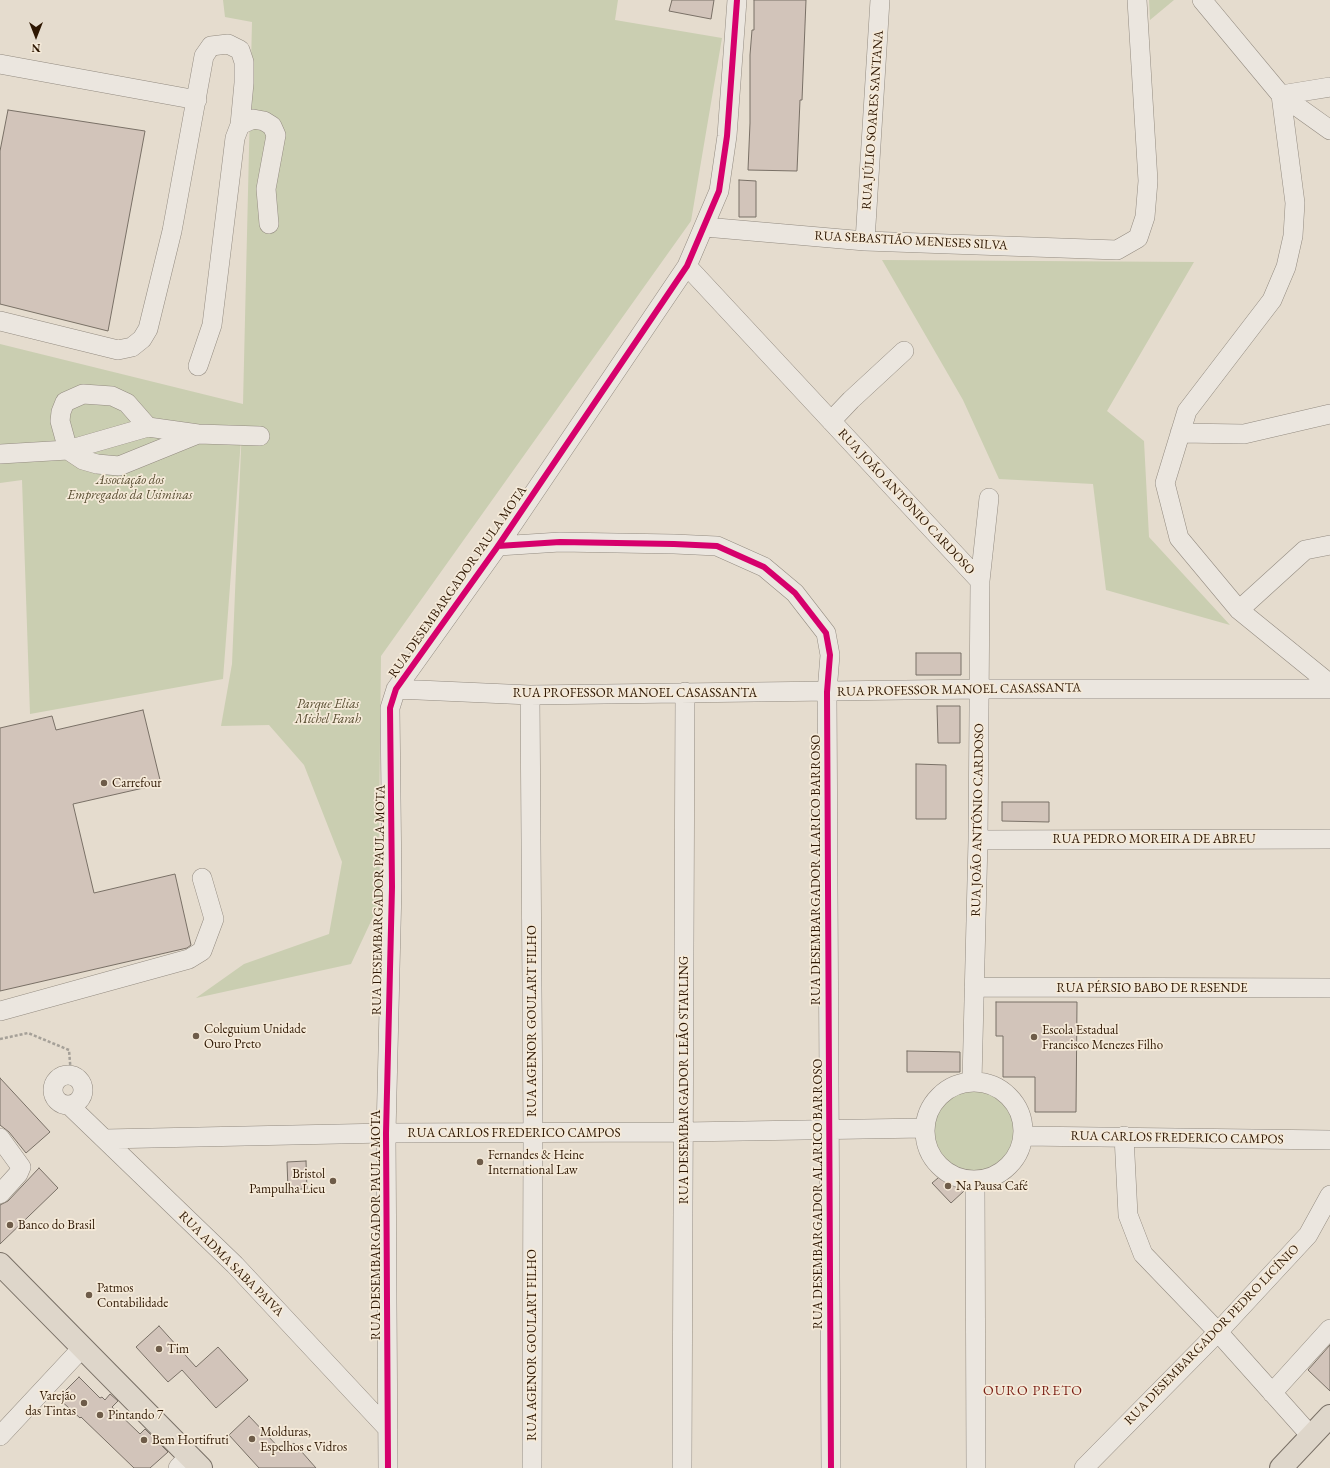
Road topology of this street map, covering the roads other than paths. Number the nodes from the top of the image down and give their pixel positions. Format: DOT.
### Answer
graph roads {
  1 [pos="737,0"];
  2 [pos="880,0"];
  3 [pos="1137,0"];
  4 [pos="1202,0"];
  5 [pos="0,64"];
  6 [pos="1330,87"];
  7 [pos="1281,96"];
  8 [pos="197,100"];
  9 [pos="240,125"];
  10 [pos="1330,130"];
  11 [pos="269,224"];
  12 [pos="706,227"];
  13 [pos="865,241"];
  14 [pos="687,266"];
  15 [pos="0,321"];
  16 [pos="904,351"];
  17 [pos="198,366"];
  18 [pos="1330,414"];
  19 [pos="831,421"];
  20 [pos="148,427"];
  21 [pos="198,434"];
  22 [pos="1180,434"];
  23 [pos="260,436"];
  24 [pos="68,450"];
  25 [pos="0,454"];
  26 [pos="989,498"];
  27 [pos="1330,545"];
  28 [pos="498,546"];
  29 [pos="980,581"];
  30 [pos="1239,610"];
  31 [pos="1330,684"];
  32 [pos="396,689"];
  33 [pos="980,689"];
  34 [pos="1330,689"];
  35 [pos="685,692"];
  36 [pos="827,692"];
  37 [pos="530,695"];
  38 [pos="1330,839"];
  39 [pos="978,840"];
  40 [pos="202,878"];
  41 [pos="974,987"];
  42 [pos="1330,988"];
  43 [pos="0,1011"];
  44 [pos="70,1075"];
  45 [pos="972,1081"];
  46 [pos="924,1128"];
  47 [pos="828,1131"];
  48 [pos="684,1132"];
  49 [pos="386,1133"];
  50 [pos="533,1133"];
  51 [pos="1023,1136"];
  52 [pos="1124,1136"];
  53 [pos="105,1139"];
  54 [pos="1330,1140"];
  55 [pos="2,1145"];
  56 [pos="975,1180"];
  57 [pos="0,1194"];
  58 [pos="1330,1195"];
  59 [pos="0,1264"];
  60 [pos="1330,1330"];
  61 [pos="1218,1332"];
  62 [pos="82,1348"];
  63 [pos="1272,1392"];
  64 [pos="1330,1416"];
  65 [pos="388,1429"];
  66 [pos="0,1436"];
  67 [pos="1311,1436"];
  68 [pos="189,1464"];
  69 [pos="388,1468"];
  70 [pos="532,1468"];
  71 [pos="682,1468"];
  72 [pos="831,1468"];
  73 [pos="976,1468"];
  74 [pos="1084,1468"];
  75 [pos="1282,1468"];
  1 -- 12 [label="street, RUA DESEMBARGADOR PAULA MOTA"];
  2 -- 13 [label="street, RUA JÚLIO SOARES SANTANA"];
  3 -- 13 [label="street, RUA SEBASTIÃO MENESES SILVA"];
  4 -- 7 [label="street"];
  5 -- 8 [label="street"];
  6 -- 7 [label="street"];
  7 -- 10 [label="street"];
  7 -- 22 [label="street"];
  8 -- 9 [label="street"];
  8 -- 15 [label="street"];
  9 -- 11 [label="street"];
  9 -- 17 [label="street"];
  12 -- 13 [label="street, RUA SEBASTIÃO MENESES SILVA"];
  12 -- 14 [label="street, RUA DESEMBARGADOR PAULA MOTA"];
  14 -- 19 [label="street, RUA JOÃO ANTÔNIO CARDOSO"];
  14 -- 28 [label="street, RUA DESEMBARGADOR PAULA MOTA"];
  16 -- 19 [label="street"];
  18 -- 22 [label="street"];
  19 -- 29 [label="street, RUA JOÃO ANTÔNIO CARDOSO"];
  20 -- 21 [label="street"];
  20 -- 24 [label="street"];
  20 -- 24 [label="street"];
  21 -- 23 [label="street"];
  21 -- 24 [label="street"];
  22 -- 30 [label="street"];
  24 -- 25 [label="street"];
  26 -- 29 [label="street"];
  27 -- 30 [label="street"];
  28 -- 32 [label="street, RUA DESEMBARGADOR PAULA MOTA"];
  28 -- 36 [label="street, RUA DESEMBARGADOR ALARICO BARROSO"];
  29 -- 33 [label="street, RUA JOÃO ANTÔNIO CARDOSO"];
  30 -- 31 [label="street"];
  32 -- 37 [label="street, RUA PROFESSOR MANOEL CASASSANTA"];
  32 -- 49 [label="street, RUA DESEMBARGADOR PAULA MOTA"];
  33 -- 34 [label="street, RUA PROFESSOR MANOEL CASASSANTA"];
  33 -- 36 [label="street, RUA PROFESSOR MANOEL CASASSANTA"];
  33 -- 39 [label="street, RUA JOÃO ANTÔNIO CARDOSO"];
  35 -- 36 [label="street, RUA PROFESSOR MANOEL CASASSANTA"];
  35 -- 37 [label="street, RUA PROFESSOR MANOEL CASASSANTA"];
  35 -- 48 [label="street, RUA DESEMBARGADOR LEÃO STARLING"];
  36 -- 47 [label="street, RUA DESEMBARGADOR ALARICO BARROSO"];
  37 -- 50 [label="street, RUA AGENOR GOULART FILHO"];
  38 -- 39 [label="street, RUA PEDRO MOREIRA DE ABREU"];
  39 -- 41 [label="street, RUA JOÃO ANTÔNIO CARDOSO"];
  40 -- 43 [label="street"];
  41 -- 42 [label="street, RUA PÉRSIO BABO DE RESENDE"];
  41 -- 45 [label="street, RUA JOÃO ANTÔNIO CARDOSO"];
  44 -- 53 [label="street, RUA ADMA SABA PAIVA"];
  45 -- 46 [label="street"];
  45 -- 51 [label="street"];
  46 -- 47 [label="street, RUA CARLOS FREDERICO CAMPOS"];
  46 -- 56 [label="street"];
  47 -- 48 [label="street, RUA CARLOS FREDERICO CAMPOS"];
  47 -- 72 [label="street, RUA DESEMBARGADOR ALARICO BARROSO"];
  48 -- 50 [label="street, RUA CARLOS FREDERICO CAMPOS"];
  48 -- 71 [label="street, RUA DESEMBARGADOR LEÃO STARLING"];
  49 -- 50 [label="street, RUA CARLOS FREDERICO CAMPOS"];
  49 -- 53 [label="street, RUA CARLOS FREDERICO CAMPOS"];
  49 -- 65 [label="street, RUA DESEMBARGADOR PAULA MOTA"];
  50 -- 70 [label="street, RUA AGENOR GOULART FILHO"];
  51 -- 52 [label="street, RUA CARLOS FREDERICO CAMPOS"];
  51 -- 56 [label="street"];
  52 -- 54 [label="street, RUA CARLOS FREDERICO CAMPOS"];
  52 -- 61 [label="street"];
  53 -- 65 [label="street, RUA ADMA SABA PAIVA"];
  55 -- 57 [label="street"];
  56 -- 73 [label="street"];
  58 -- 61 [label="street, RUA DESEMBARGADOR PEDRO LICÍNIO"];
  59 -- 62 [label="main road"];
  60 -- 63 [label="street"];
  61 -- 63 [label="street"];
  61 -- 74 [label="street, RUA DESEMBARGADOR PEDRO LICÍNIO"];
  62 -- 66 [label="street"];
  62 -- 68 [label="main road"];
  63 -- 67 [label="street"];
  64 -- 67 [label="main road"];
  65 -- 69 [label="street, RUA DESEMBARGADOR PAULA MOTA"];
  67 -- 75 [label="main road"];
}
